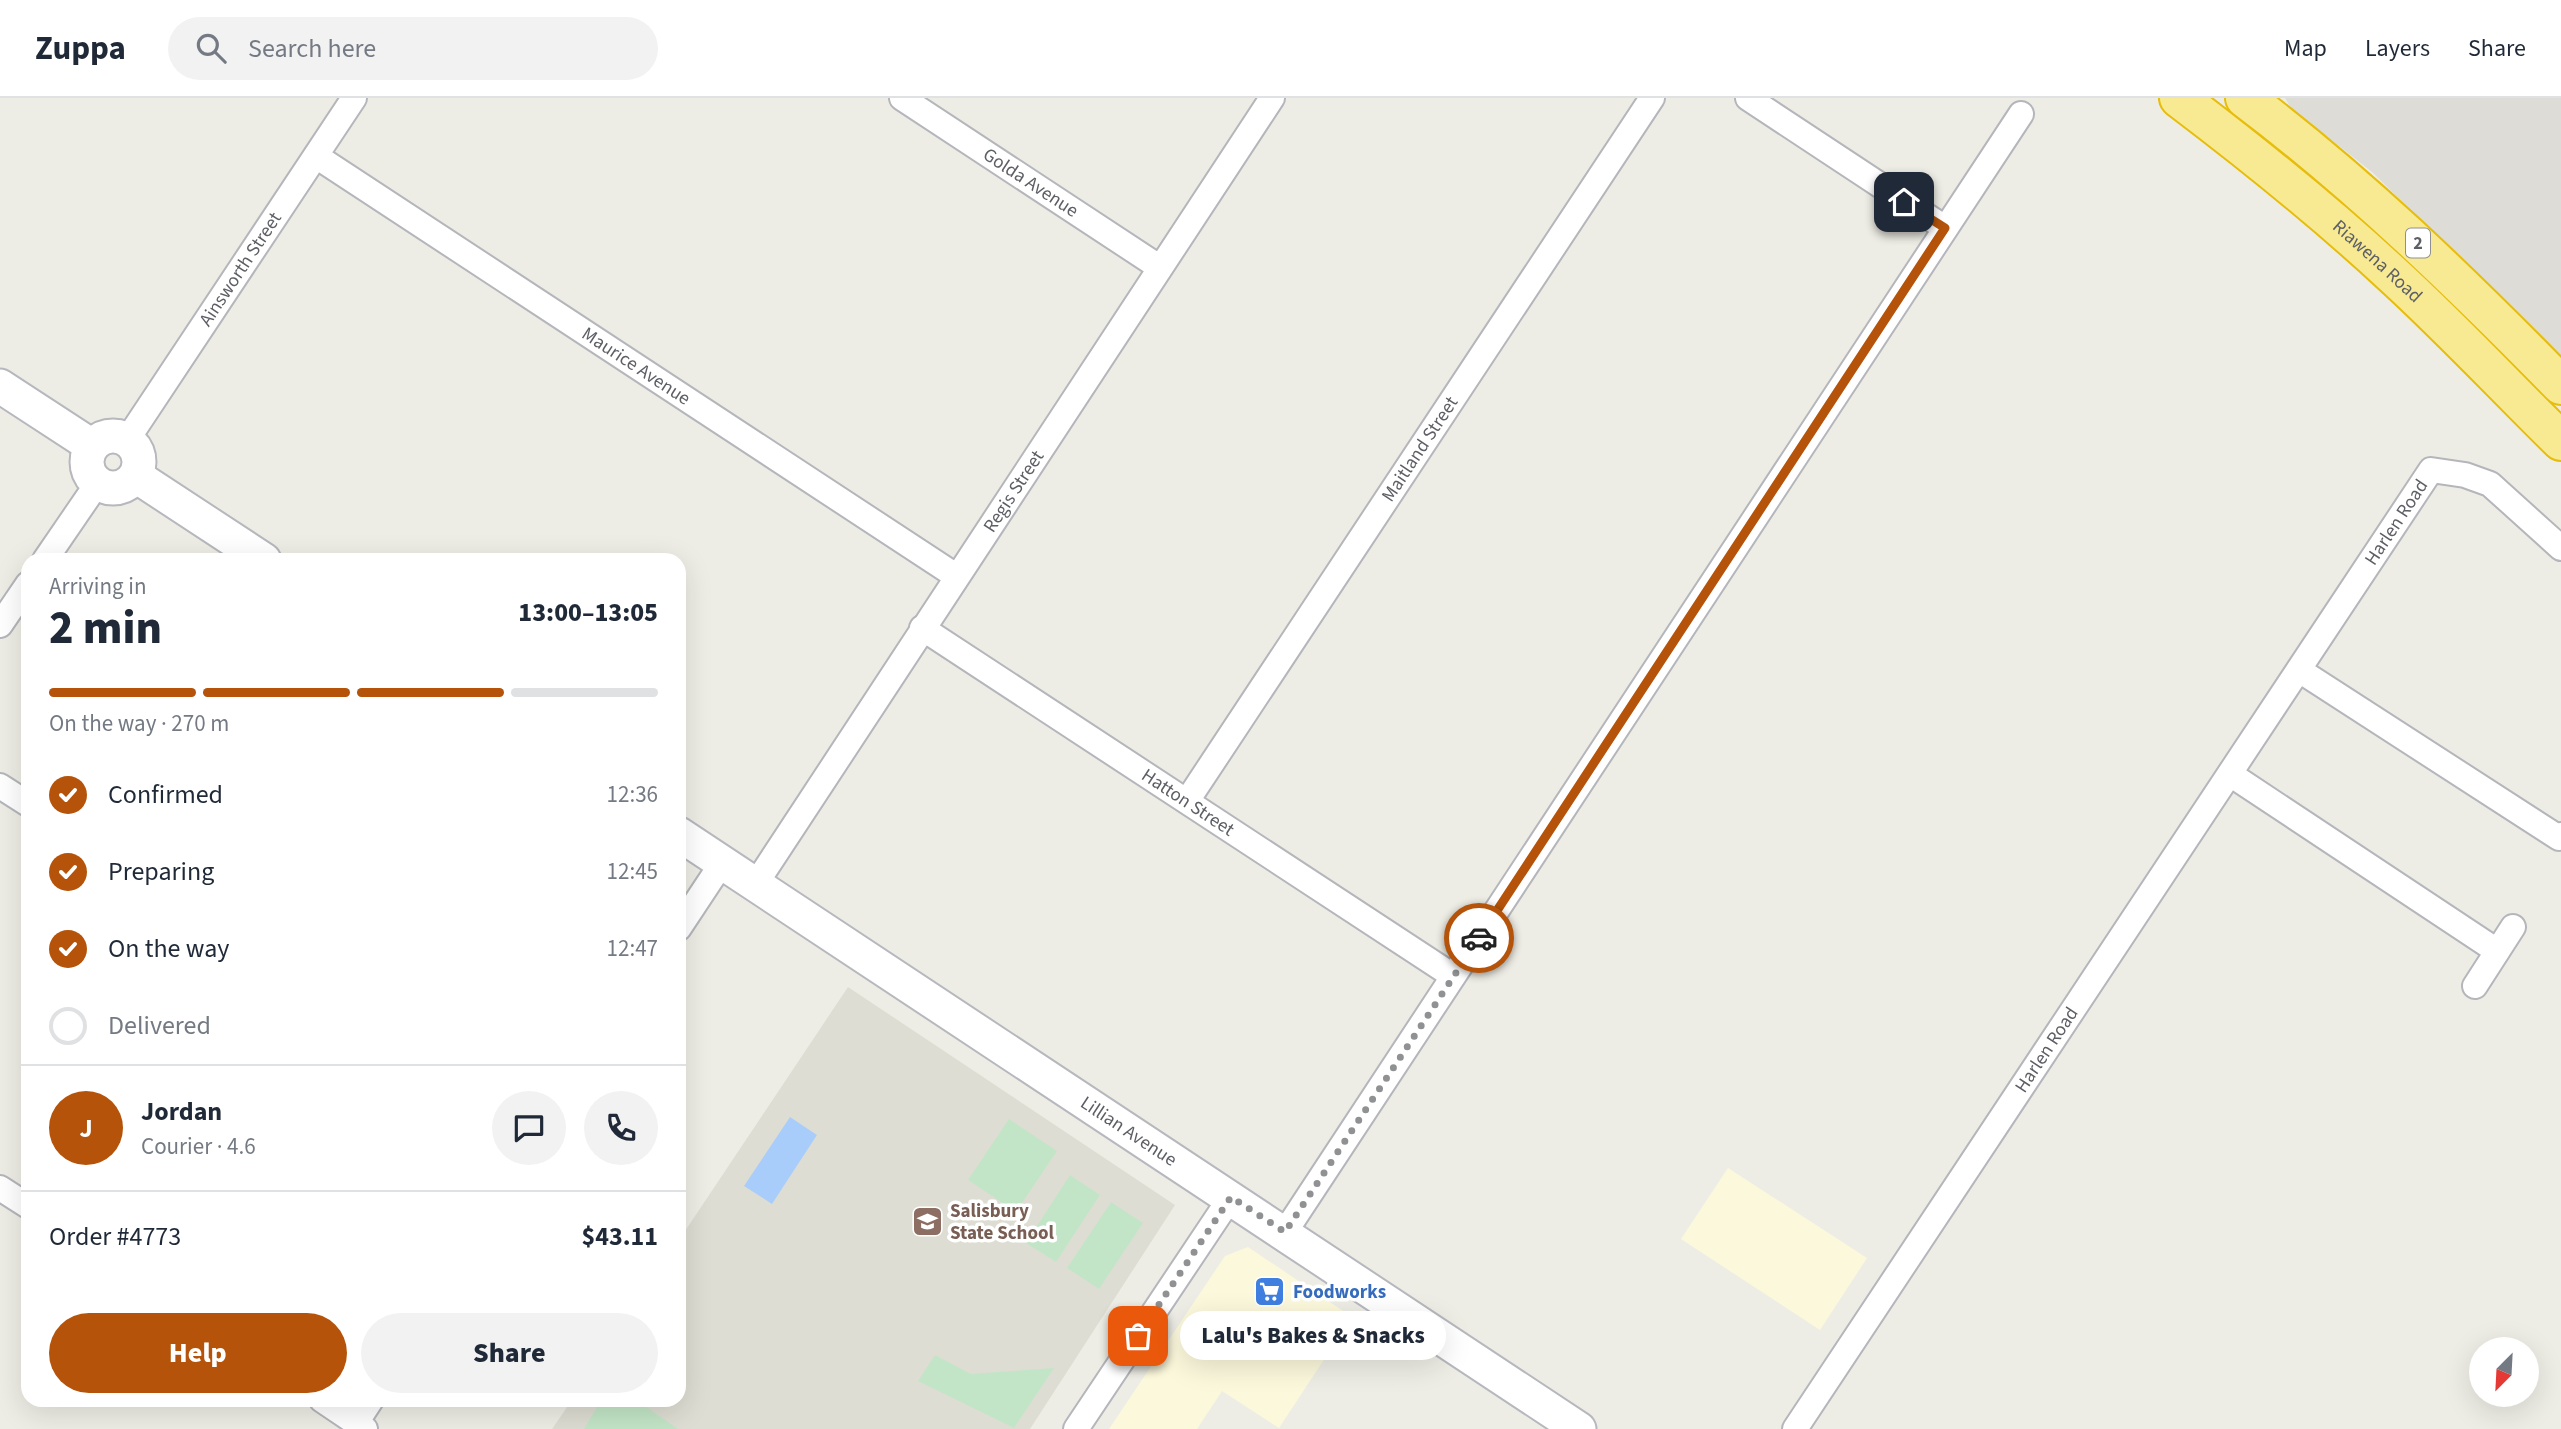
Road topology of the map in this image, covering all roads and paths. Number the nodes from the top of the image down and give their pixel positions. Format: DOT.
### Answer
graph roads {
  1 [pos="354,98"];
  2 [pos="902,98"];
  3 [pos="1272,98"];
  4 [pos="1652,98"];
  5 [pos="1748,98"];
  6 [pos="2186,100"];
  7 [pos="2257,103"];
  8 [pos="2021,114"];
  9 [pos="316,156"];
  10 [pos="1945,228"];
  11 [pos="1159,267"];
  12 [pos="2561,385"];
  13 [pos="0,386"];
  14 [pos="127,440"];
  15 [pos="2561,440"];
  16 [pos="92,446"];
  17 [pos="136,476"];
  18 [pos="97,484"];
  19 [pos="2561,548"];
  20 [pos="50,553"];
  21 [pos="253,553"];
  22 [pos="956,576"];
  23 [pos="21,594"];
  24 [pos="0,625"];
  25 [pos="922,628"];
  26 [pos="2300,670"];
  27 [pos="2230,774"];
  28 [pos="0,786"];
  29 [pos="21,800"];
  30 [pos="1186,801"];
  31 [pos="2561,835"];
  32 [pos="686,839"];
  33 [pos="722,863"];
  34 [pos="755,885"];
  35 [pos="686,917"];
  36 [pos="2513,927"];
  37 [pos="2497,951"];
  38 [pos="1453,976"];
  39 [pos="2475,986"];
  40 [pos="0,1188"];
  41 [pos="1231,1197"];
  42 [pos="21,1202"];
  43 [pos="1285,1232"];
  44 [pos="332,1407"];
  45 [pos="368,1407"];
  46 [pos="361,1426"];
  47 [pos="1076,1429"];
  48 [pos="1579,1429"];
  49 [pos="1795,1429"];
  1 -- 9 [label="street, Ainsworth Street"];
  2 -- 11 [label="street, Golda Avenue"];
  3 -- 11 [label="street, Regis Street"];
  4 -- 30 [label="street, Maitland Street"];
  5 -- 10 [label="street"];
  6 -- 15 [label="highway, Riawena Road / 2"];
  7 -- 12 [label="highway, 2"];
  8 -- 10 [label="street"];
  9 -- 14 [label="street, Ainsworth Street"];
  9 -- 22 [label="street, Maurice Avenue"];
  10 -- 38 [label="street"];
  11 -- 22 [label="street, Regis Street"];
  13 -- 16 [label="street"];
  14 -- 16 [label="street"];
  14 -- 17 [label="street"];
  16 -- 18 [label="street"];
  17 -- 18 [label="street"];
  17 -- 21 [label="street"];
  18 -- 20 [label="street"];
  19 -- 26 [label="street, Harlen Road"];
  22 -- 25 [label="street, Regis Street"];
  23 -- 24 [label="street"];
  25 -- 30 [label="street, Hatton Street"];
  25 -- 34 [label="street, Regis Street"];
  26 -- 27 [label="street, Harlen Road"];
  26 -- 31 [label="street"];
  27 -- 37 [label="street"];
  27 -- 49 [label="street, Harlen Road"];
  28 -- 29 [label="street"];
  30 -- 38 [label="street, Hatton Street"];
  32 -- 33 [label="street, Lillian Avenue"];
  33 -- 34 [label="street, Lillian Avenue"];
  33 -- 35 [label="street"];
  34 -- 41 [label="street, Lillian Avenue"];
  36 -- 37 [label="street"];
  37 -- 39 [label="street"];
  38 -- 43 [label="street"];
  40 -- 42 [label="street"];
  41 -- 43 [label="street, Lillian Avenue"];
  41 -- 47 [label="street"];
  43 -- 48 [label="street, Lillian Avenue"];
  44 -- 46 [label="street"];
  45 -- 46 [label="street"];
}
